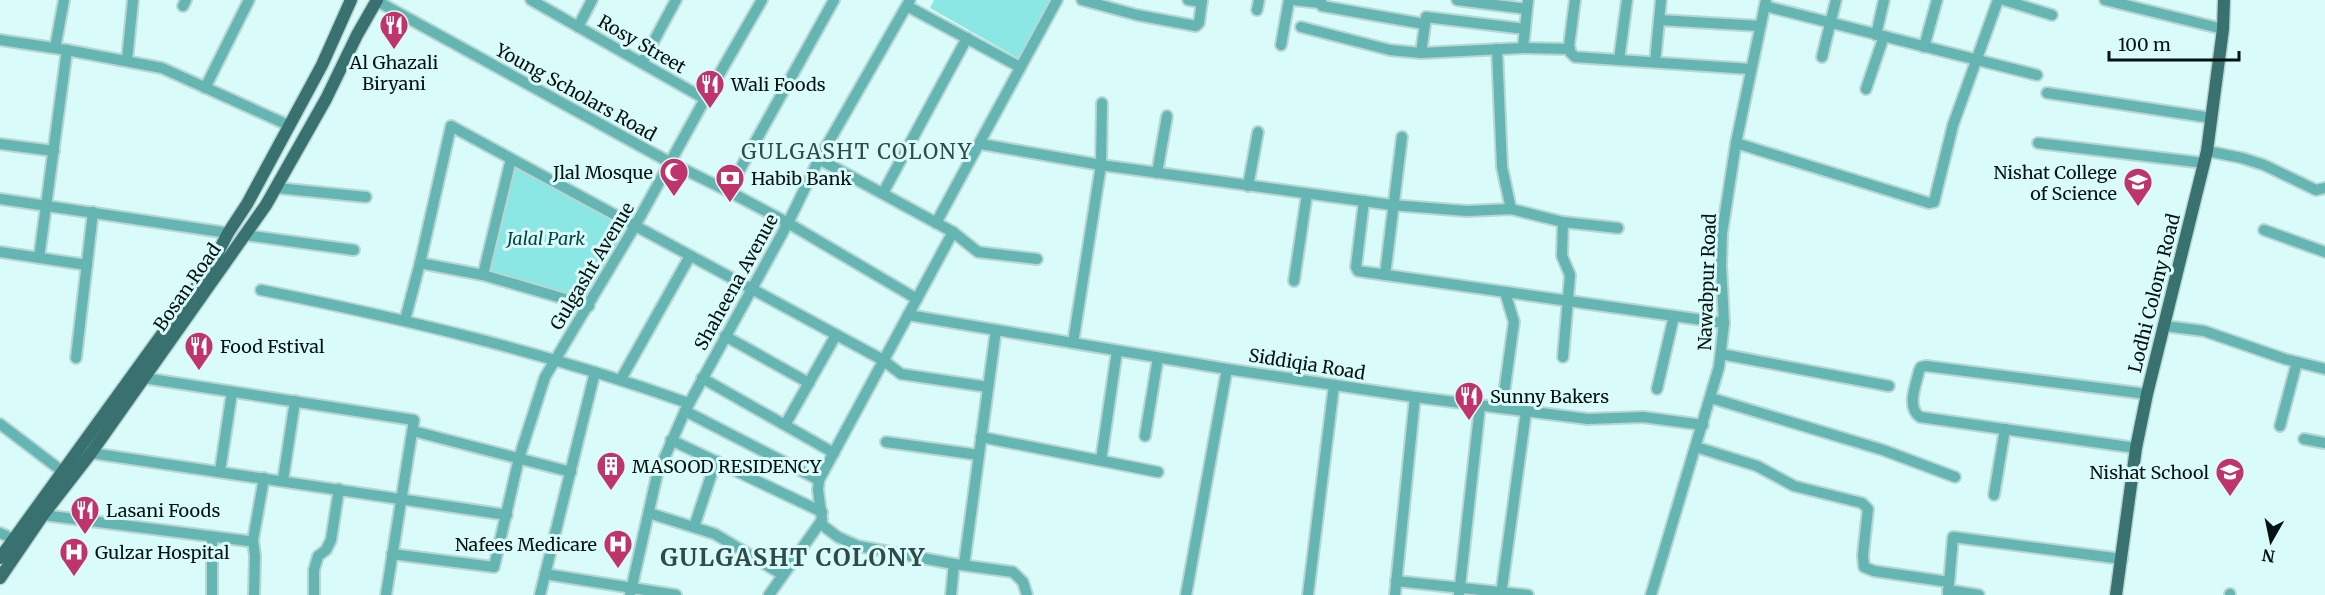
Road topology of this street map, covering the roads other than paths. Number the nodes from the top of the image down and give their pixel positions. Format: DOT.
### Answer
graph roads {
  1 [pos="64,0"];
  2 [pos="133,0"];
  3 [pos="249,0"];
  4 [pos="351,0"];
  5 [pos="377,0"];
  6 [pos="531,0"];
  7 [pos="592,0"];
  8 [pos="676,0"];
  9 [pos="762,0"];
  10 [pos="834,0"];
  11 [pos="1057,0"];
  12 [pos="1082,0"];
  13 [pos="1188,0"];
  14 [pos="1291,0"];
  15 [pos="1457,0"];
  16 [pos="1575,0"];
  17 [pos="1628,0"];
  18 [pos="1661,0"];
  19 [pos="1836,0"];
  20 [pos="1884,0"];
  21 [pos="1937,0"];
  22 [pos="1998,0"];
  23 [pos="2004,0"];
  24 [pos="2105,0"];
  25 [pos="2224,0"];
  26 [pos="1202,1"];
  27 [pos="1321,1"];
  28 [pos="908,3"];
  29 [pos="1765,3"];
  30 [pos="1528,4"];
  31 [pos="2052,15"];
  32 [pos="1659,20"];
  33 [pos="1831,23"];
  34 [pos="1424,24"];
  35 [pos="1760,26"];
  36 [pos="578,27"];
  37 [pos="1301,27"];
  38 [pos="1525,29"];
  39 [pos="2223,29"];
  40 [pos="1880,35"];
  41 [pos="967,38"];
  42 [pos="0,40"];
  43 [pos="1281,45"];
  44 [pos="1924,47"];
  45 [pos="55,48"];
  46 [pos="1522,48"];
  47 [pos="1497,49"];
  48 [pos="1570,49"];
  49 [pos="68,50"];
  50 [pos="1421,53"];
  51 [pos="1822,57"];
  52 [pos="127,60"];
  53 [pos="1619,60"];
  54 [pos="1976,60"];
  55 [pos="1655,62"];
  56 [pos="642,63"];
  57 [pos="1020,67"];
  58 [pos="1750,69"];
  59 [pos="2037,75"];
  60 [pos="205,88"];
  61 [pos="1866,89"];
  62 [pos="2047,93"];
  63 [pos="705,99"];
  64 [pos="1102,103"];
  65 [pos="1167,116"];
  66 [pos="2212,118"];
  67 [pos="288,125"];
  68 [pos="1258,132"];
  69 [pos="1402,137"];
  70 [pos="1736,143"];
  71 [pos="2038,143"];
  72 [pos="0,144"];
  73 [pos="981,144"];
  74 [pos="54,151"];
  75 [pos="2205,157"];
  76 [pos="511,159"];
  77 [pos="819,159"];
  78 [pos="671,163"];
  79 [pos="1101,165"];
  80 [pos="1157,173"];
  81 [pos="1248,186"];
  82 [pos="277,188"];
  83 [pos="2324,190"];
  84 [pos="728,191"];
  85 [pos="883,194"];
  86 [pos="1307,194"];
  87 [pos="366,197"];
  88 [pos="0,199"];
  89 [pos="1364,201"];
  90 [pos="46,205"];
  91 [pos="1392,206"];
  92 [pos="1511,209"];
  93 [pos="93,212"];
  94 [pos="1563,222"];
  95 [pos="788,223"];
  96 [pos="936,223"];
  97 [pos="635,226"];
  98 [pos="1618,228"];
  99 [pos="2264,230"];
  100 [pos="953,232"];
  101 [pos="228,233"];
  102 [pos="245,235"];
  103 [pos="354,250"];
  104 [pos="0,252"];
  105 [pos="2325,252"];
  106 [pos="690,256"];
  107 [pos="39,258"];
  108 [pos="1037,259"];
  109 [pos="420,263"];
  110 [pos="87,265"];
  111 [pos="483,275"];
  112 [pos="1385,275"];
  113 [pos="1294,281"];
  114 [pos="751,288"];
  115 [pos="261,290"];
  116 [pos="1505,292"];
  117 [pos="917,298"];
  118 [pos="1568,301"];
  119 [pos="589,306"];
  120 [pos="908,315"];
  121 [pos="1674,316"];
  122 [pos="405,320"];
  123 [pos="1724,323"];
  124 [pos="2165,326"];
  125 [pos="996,330"];
  126 [pos="836,335"];
  127 [pos="725,336"];
  128 [pos="1073,343"];
  129 [pos="1117,351"];
  130 [pos="1721,354"];
  131 [pos="1563,357"];
  132 [pos="76,358"];
  133 [pos="1158,358"];
  134 [pos="555,360"];
  135 [pos="883,360"];
  136 [pos="2297,362"];
  137 [pos="1227,369"];
  138 [pos="2325,369"];
  139 [pos="594,372"];
  140 [pos="144,378"];
  141 [pos="702,378"];
  142 [pos="621,379"];
  143 [pos="809,383"];
  144 [pos="1334,386"];
  145 [pos="1888,386"];
  146 [pos="988,387"];
  147 [pos="1657,389"];
  148 [pos="232,392"];
  149 [pos="2147,394"];
  150 [pos="1414,397"];
  151 [pos="1712,398"];
  152 [pos="295,401"];
  153 [pos="1480,406"];
  154 [pos="686,407"];
  155 [pos="1502,408"];
  156 [pos="1526,411"];
  157 [pos="0,424"];
  158 [pos="785,425"];
  159 [pos="1703,425"];
  160 [pos="2280,426"];
  161 [pos="2005,429"];
  162 [pos="413,431"];
  163 [pos="1145,436"];
  164 [pos="981,437"];
  165 [pos="2304,439"];
  166 [pos="671,440"];
  167 [pos="886,442"];
  168 [pos="2325,443"];
  169 [pos="1696,447"];
  170 [pos="2136,448"];
  171 [pos="91,453"];
  172 [pos="834,453"];
  173 [pos="979,455"];
  174 [pos="519,458"];
  175 [pos="1101,460"];
  176 [pos="716,461"];
  177 [pos="62,471"];
  178 [pos="220,471"];
  179 [pos="571,472"];
  180 [pos="1158,472"];
  181 [pos="264,477"];
  182 [pos="1955,477"];
  183 [pos="283,480"];
  184 [pos="819,480"];
  185 [pos="339,489"];
  186 [pos="1994,495"];
  187 [pos="400,498"];
  188 [pos="649,513"];
  189 [pos="43,514"];
  190 [pos="507,515"];
  191 [pos="821,518"];
  192 [pos="694,526"];
  193 [pos="212,537"];
  194 [pos="253,540"];
  195 [pos="392,554"];
  196 [pos="0,558"];
  197 [pos="2122,559"];
  198 [pos="959,565"];
  199 [pos="545,574"];
  200 [pos="783,575"];
  201 [pos="0,578"];
  202 [pos="1396,581"];
  203 [pos="1949,589"];
  204 [pos="1459,591"];
  205 [pos="630,592"];
  206 [pos="1502,594"];
  207 [pos="212,595"];
  208 [pos="254,595"];
  209 [pos="314,595"];
  210 [pos="386,595"];
  211 [pos="540,595"];
  212 [pos="675,595"];
  213 [pos="769,595"];
  214 [pos="951,595"];
  215 [pos="1027,595"];
  216 [pos="1186,595"];
  217 [pos="1308,595"];
  218 [pos="1395,595"];
  219 [pos="1528,595"];
  220 [pos="1651,595"];
  221 [pos="1978,595"];
  222 [pos="2116,595"];
  1 -- 45 [label="street"];
  2 -- 52 [label="street"];
  3 -- 60 [label="street"];
  4 -- 67 [label="main road, Bosan Road"];
  5 -- 78 [label="street, Young Scholars Road"];
  5 -- 82 [label="main road, Bosan Road"];
  6 -- 36 [label="street, Rosy Street"];
  7 -- 36 [label="street"];
  8 -- 56 [label="street"];
  9 -- 63 [label="street, Gulgasht Avenue"];
  10 -- 84 [label="street"];
  11 -- 57 [label="street"];
  12 -- 26 [label="street"];
  13 -- 26 [label="street"];
  14 -- 27 [label="street"];
  14 -- 43 [label="street"];
  15 -- 30 [label="street"];
  16 -- 48 [label="street"];
  17 -- 53 [label="street"];
  18 -- 32 [label="street"];
  19 -- 33 [label="street"];
  20 -- 40 [label="street"];
  21 -- 44 [label="street"];
  22 -- 54 [label="street"];
  23 -- 31 [label="street"];
  24 -- 39 [label="street"];
  25 -- 39 [label="main road, Lodhi Colony Road"];
  27 -- 34 [label="street"];
  28 -- 41 [label="street"];
  28 -- 77 [label="street, Shaheena Avenue"];
  29 -- 33 [label="street"];
  29 -- 35 [label="street, Nawabpur Road"];
  30 -- 38 [label="street"];
  32 -- 35 [label="street"];
  32 -- 55 [label="street"];
  33 -- 40 [label="street"];
  33 -- 51 [label="street"];
  34 -- 38 [label="street"];
  34 -- 50 [label="street"];
  35 -- 58 [label="street, Nawabpur Road"];
  36 -- 56 [label="street, Rosy Street"];
  37 -- 50 [label="street"];
  38 -- 46 [label="street"];
  39 -- 66 [label="main road, Lodhi Colony Road"];
  40 -- 44 [label="street"];
  40 -- 61 [label="street"];
  41 -- 57 [label="street"];
  41 -- 85 [label="street"];
  42 -- 45 [label="street"];
  44 -- 54 [label="street"];
  45 -- 49 [label="street"];
  46 -- 47 [label="street"];
  46 -- 48 [label="street"];
  47 -- 50 [label="street"];
  47 -- 92 [label="street"];
  48 -- 53 [label="street"];
  49 -- 52 [label="street"];
  49 -- 74 [label="street"];
  52 -- 60 [label="street"];
  53 -- 55 [label="street"];
  54 -- 59 [label="street"];
  54 -- 70 [label="street"];
  55 -- 58 [label="street"];
  56 -- 63 [label="street, Rosy Street"];
  57 -- 73 [label="street"];
  58 -- 70 [label="street, Nawabpur Road"];
  60 -- 67 [label="street"];
  62 -- 66 [label="street"];
  63 -- 78 [label="street, Gulgasht Avenue"];
  64 -- 79 [label="street"];
  65 -- 80 [label="street"];
  66 -- 75 [label="main road, Lodhi Colony Road"];
  67 -- 101 [label="main road, Bosan Road"];
  68 -- 81 [label="street"];
  69 -- 91 [label="street"];
  70 -- 123 [label="street, Nawabpur Road"];
  71 -- 75 [label="street"];
  72 -- 74 [label="street"];
  73 -- 79 [label="street"];
  73 -- 96 [label="street"];
  74 -- 90 [label="street"];
  75 -- 83 [label="street"];
  75 -- 124 [label="main road, Lodhi Colony Road"];
  76 -- 97 [label="street"];
  76 -- 109 [label="street"];
  76 -- 111 [label="street"];
  77 -- 85 [label="street"];
  77 -- 95 [label="street, Shaheena Avenue"];
  78 -- 84 [label="street, Young Scholars Road"];
  78 -- 97 [label="street, Gulgasht Avenue"];
  79 -- 80 [label="street"];
  79 -- 128 [label="street"];
  80 -- 81 [label="street"];
  81 -- 86 [label="street"];
  82 -- 87 [label="street"];
  82 -- 102 [label="main road, Bosan Road"];
  84 -- 95 [label="street, Young Scholars Road"];
  85 -- 96 [label="street"];
  86 -- 89 [label="street"];
  86 -- 113 [label="street"];
  88 -- 90 [label="street"];
  89 -- 91 [label="street"];
  89 -- 112 [label="street"];
  90 -- 93 [label="street"];
  90 -- 107 [label="street"];
  91 -- 92 [label="street"];
  91 -- 112 [label="street"];
  92 -- 94 [label="street"];
  93 -- 101 [label="street"];
  93 -- 110 [label="street"];
  94 -- 98 [label="street"];
  94 -- 118 [label="street"];
  95 -- 114 [label="street, Shaheena Avenue"];
  95 -- 117 [label="street, Young Scholars Road"];
  96 -- 100 [label="street"];
  97 -- 106 [label="street"];
  97 -- 119 [label="street, Gulgasht Avenue"];
  99 -- 105 [label="street"];
  100 -- 108 [label="street"];
  100 -- 117 [label="street"];
  101 -- 177 [label="main road, Bosan Road"];
  102 -- 103 [label="street"];
  102 -- 140 [label="main road, Bosan Road"];
  104 -- 107 [label="street"];
  106 -- 114 [label="street"];
  106 -- 142 [label="street"];
  107 -- 110 [label="street"];
  109 -- 111 [label="street"];
  109 -- 122 [label="street"];
  110 -- 132 [label="street"];
  111 -- 119 [label="street"];
  112 -- 116 [label="street"];
  114 -- 126 [label="street"];
  114 -- 127 [label="street, Shaheena Avenue"];
  115 -- 122 [label="street"];
  116 -- 118 [label="street"];
  116 -- 155 [label="street"];
  117 -- 120 [label="street"];
  118 -- 121 [label="street"];
  118 -- 131 [label="street"];
  119 -- 134 [label="street, Gulgasht Avenue"];
  120 -- 125 [label="street, Siddiqia Road"];
  120 -- 135 [label="street"];
  121 -- 123 [label="street"];
  121 -- 147 [label="street"];
  122 -- 134 [label="street"];
  123 -- 130 [label="street, Nawabpur Road"];
  124 -- 136 [label="street"];
  124 -- 149 [label="main road, Lodhi Colony Road"];
  125 -- 128 [label="street, Siddiqia Road"];
  125 -- 146 [label="street"];
  126 -- 135 [label="street"];
  126 -- 143 [label="street"];
  127 -- 141 [label="street, Shaheena Avenue"];
  127 -- 143 [label="street"];
  128 -- 129 [label="street, Siddiqia Road"];
  129 -- 133 [label="street, Siddiqia Road"];
  129 -- 175 [label="street"];
  130 -- 145 [label="street"];
  130 -- 151 [label="street, Nawabpur Road"];
  133 -- 137 [label="street, Siddiqia Road"];
  133 -- 163 [label="street"];
  134 -- 139 [label="street"];
  134 -- 174 [label="street, Gulgasht Avenue"];
  135 -- 146 [label="street"];
  135 -- 172 [label="street"];
  136 -- 138 [label="street"];
  136 -- 160 [label="street"];
  137 -- 144 [label="street, Siddiqia Road"];
  137 -- 216 [label="street"];
  139 -- 142 [label="street"];
  139 -- 179 [label="street"];
  140 -- 148 [label="street"];
  140 -- 171 [label="main road, Bosan Road"];
  141 -- 154 [label="street, Shaheena Avenue"];
  141 -- 158 [label="street"];
  142 -- 154 [label="street"];
  143 -- 158 [label="street"];
  144 -- 150 [label="street, Siddiqia Road"];
  144 -- 217 [label="street"];
  146 -- 164 [label="street"];
  148 -- 152 [label="street"];
  148 -- 178 [label="street"];
  149 -- 161 [label="street"];
  149 -- 170 [label="main road, Lodhi Colony Road"];
  150 -- 153 [label="street, Siddiqia Road"];
  150 -- 202 [label="street"];
  151 -- 159 [label="street, Nawabpur Road"];
  151 -- 182 [label="street"];
  152 -- 162 [label="street"];
  152 -- 183 [label="street"];
  153 -- 155 [label="street, Siddiqia Road"];
  153 -- 204 [label="street"];
  154 -- 166 [label="street, Shaheena Avenue"];
  154 -- 184 [label="street"];
  155 -- 156 [label="street, Siddiqia Road"];
  156 -- 159 [label="street, Siddiqia Road"];
  156 -- 206 [label="street"];
  157 -- 177 [label="street"];
  158 -- 172 [label="street"];
  159 -- 169 [label="street, Nawabpur Road"];
  161 -- 170 [label="street"];
  161 -- 186 [label="street"];
  162 -- 174 [label="street"];
  162 -- 187 [label="street"];
  164 -- 173 [label="street"];
  164 -- 175 [label="street"];
  165 -- 168 [label="street"];
  166 -- 176 [label="street"];
  166 -- 188 [label="street, Shaheena Avenue"];
  167 -- 173 [label="street"];
  169 -- 203 [label="street"];
  169 -- 220 [label="street, Nawabpur Road"];
  170 -- 197 [label="main road, Lodhi Colony Road"];
  171 -- 178 [label="street"];
  171 -- 189 [label="main road, Bosan Road"];
  172 -- 184 [label="street"];
  173 -- 198 [label="street"];
  174 -- 179 [label="street"];
  174 -- 190 [label="street, Gulgasht Avenue"];
  175 -- 180 [label="street"];
  176 -- 191 [label="street"];
  176 -- 192 [label="street"];
  177 -- 196 [label="main road, Bosan Road"];
  178 -- 181 [label="street"];
  179 -- 199 [label="street"];
  181 -- 183 [label="street"];
  181 -- 194 [label="street"];
  183 -- 185 [label="street"];
  184 -- 191 [label="street"];
  185 -- 187 [label="street"];
  185 -- 209 [label="street"];
  187 -- 190 [label="street"];
  187 -- 195 [label="street"];
  188 -- 192 [label="street"];
  188 -- 205 [label="street, Shaheena Avenue"];
  189 -- 193 [label="street"];
  189 -- 201 [label="main road, Bosan Road"];
  190 -- 195 [label="street, Gulgasht Avenue"];
  191 -- 198 [label="street"];
  191 -- 200 [label="street"];
  192 -- 200 [label="street"];
  193 -- 194 [label="street"];
  193 -- 207 [label="street"];
  194 -- 208 [label="street"];
  195 -- 210 [label="street"];
  197 -- 203 [label="street"];
  197 -- 222 [label="main road, Lodhi Colony Road"];
  198 -- 214 [label="street"];
  198 -- 215 [label="street"];
  199 -- 205 [label="street"];
  199 -- 211 [label="street"];
  200 -- 213 [label="street"];
  202 -- 204 [label="street"];
  202 -- 218 [label="street"];
  203 -- 221 [label="street"];
  204 -- 206 [label="street"];
  205 -- 212 [label="street"];
  206 -- 219 [label="street"];
}
